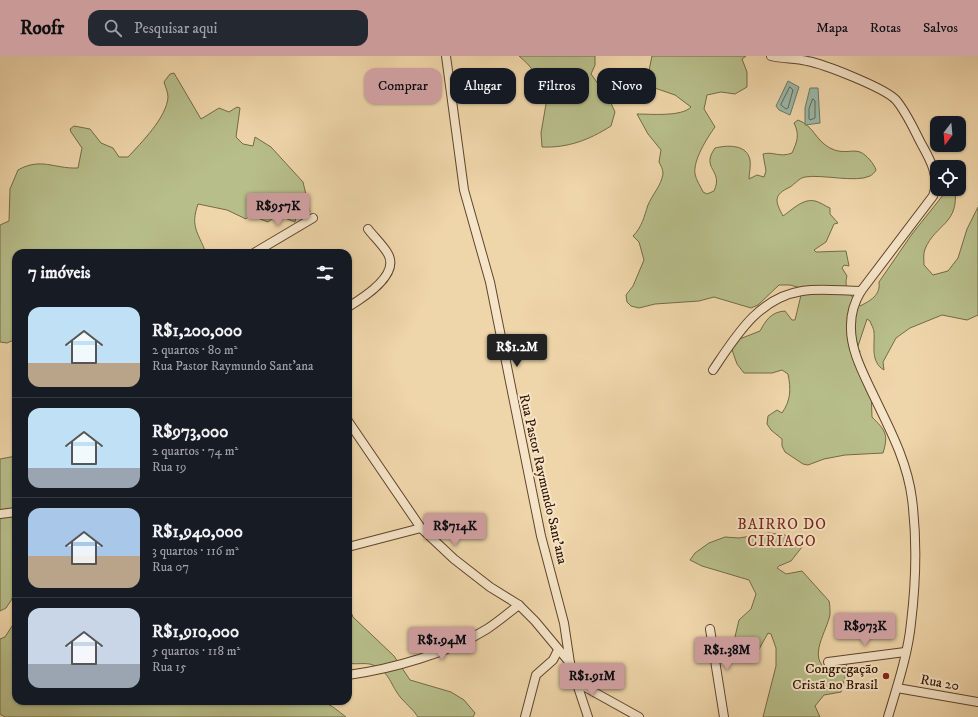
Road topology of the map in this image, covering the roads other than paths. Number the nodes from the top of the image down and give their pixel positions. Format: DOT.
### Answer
graph roads {
  1 [pos="446,56"];
  2 [pos="771,56"];
  3 [pos="313,218"];
  4 [pos="368,229"];
  5 [pos="261,249"];
  6 [pos="861,290"];
  7 [pos="352,305"];
  8 [pos="713,370"];
  9 [pos="352,427"];
  10 [pos="12,512"];
  11 [pos="0,514"];
  12 [pos="421,528"];
  13 [pos="352,546"];
  14 [pos="519,605"];
  15 [pos="710,629"];
  16 [pos="558,650"];
  17 [pos="905,652"];
  18 [pos="828,662"];
  19 [pos="570,663"];
  20 [pos="352,674"];
  21 [pos="576,682"];
  22 [pos="897,688"];
  23 [pos="978,702"];
  24 [pos="525,717"];
  25 [pos="588,717"];
  26 [pos="639,717"];
  27 [pos="724,717"];
  28 [pos="888,717"];
  1 -- 19 [label="street, Rua Pastor Raymundo Sant’ana"];
  2 -- 6 [label="street"];
  3 -- 5 [label="street"];
  4 -- 7 [label="street"];
  6 -- 8 [label="street"];
  6 -- 17 [label="street"];
  9 -- 12 [label="street"];
  10 -- 11 [label="street"];
  12 -- 13 [label="street"];
  12 -- 14 [label="street"];
  14 -- 16 [label="street"];
  14 -- 20 [label="street"];
  15 -- 27 [label="street"];
  16 -- 19 [label="street"];
  16 -- 24 [label="street"];
  17 -- 18 [label="street"];
  17 -- 22 [label="street"];
  19 -- 21 [label="street, Rua Pastor Raymundo Sant’ana"];
  21 -- 25 [label="street, Rua Pastor Raymundo Sant’ana"];
  21 -- 26 [label="street"];
  22 -- 23 [label="street, Rua 20"];
  22 -- 28 [label="street"];
}
